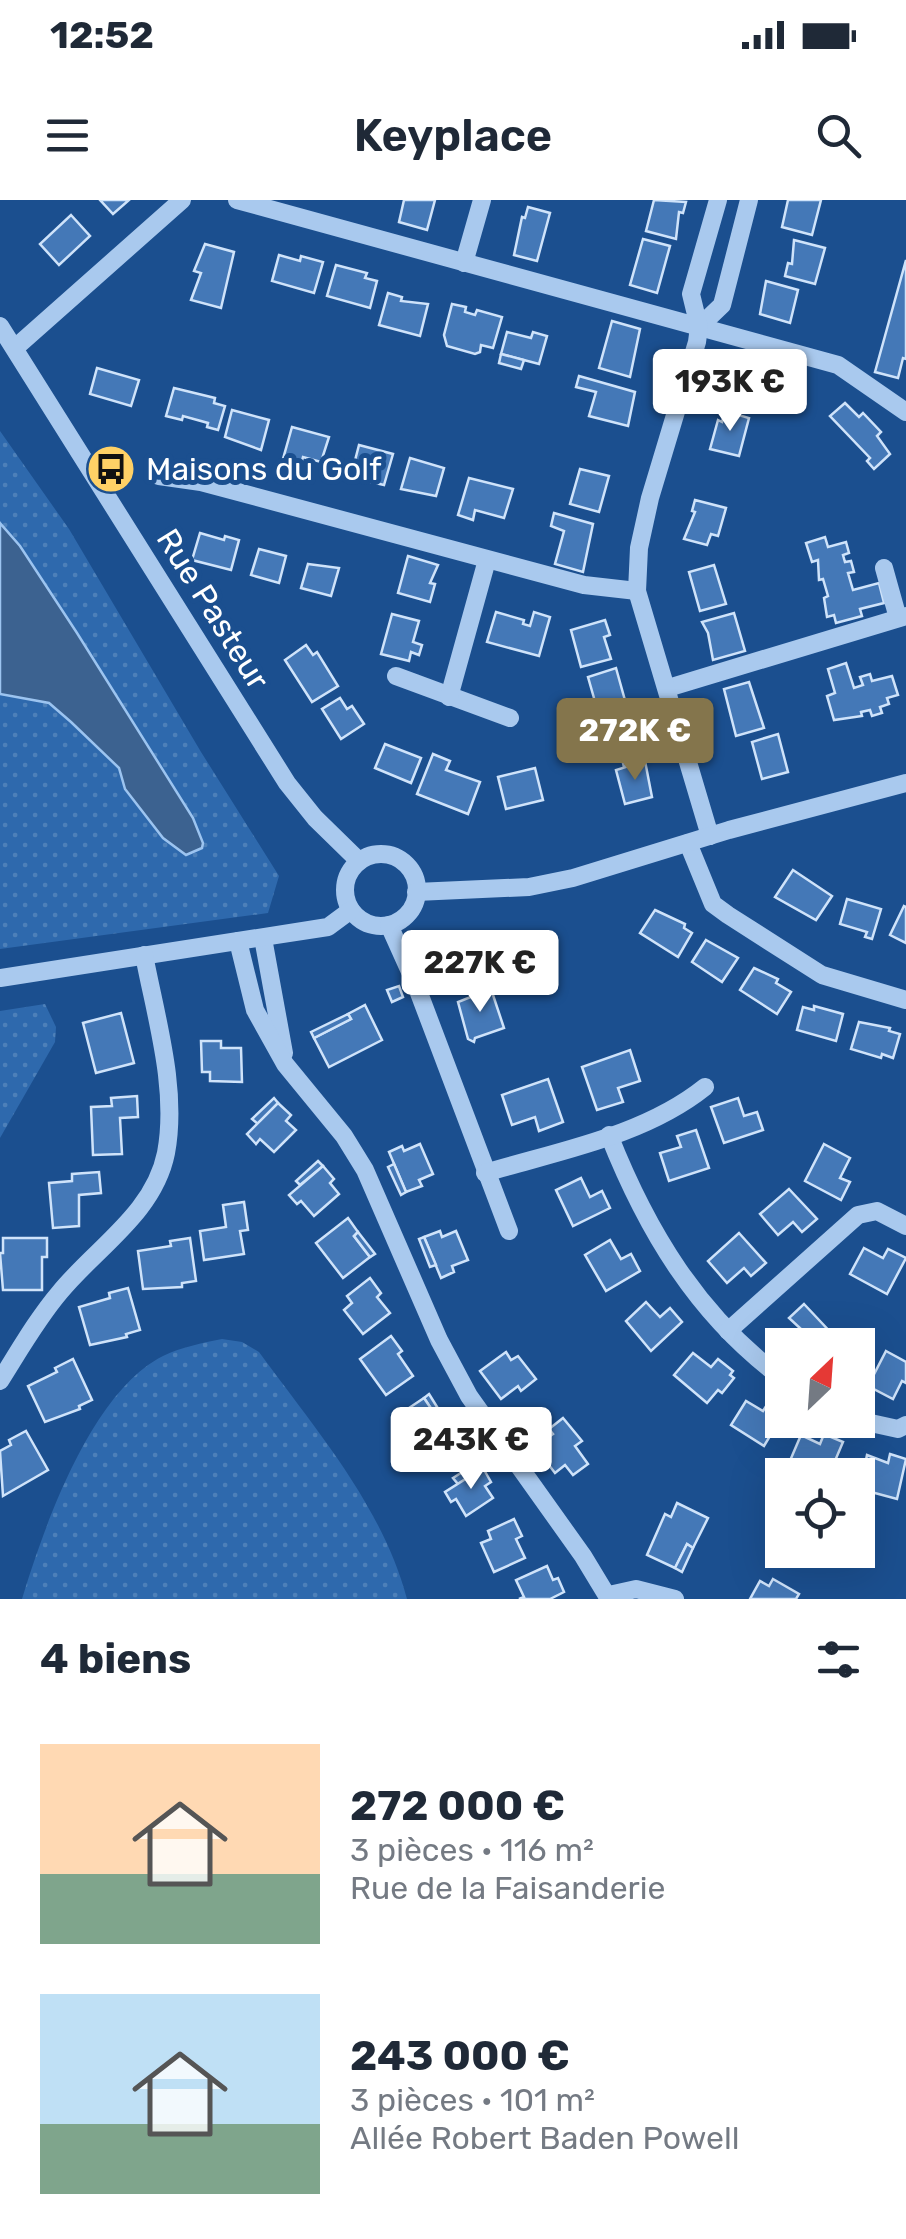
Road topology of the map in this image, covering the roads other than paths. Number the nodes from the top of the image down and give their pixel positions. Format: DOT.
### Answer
graph roads {
  1 [pos="182,200"];
  2 [pos="237,200"];
  3 [pos="482,200"];
  4 [pos="718,200"];
  5 [pos="749,200"];
  6 [pos="464,263"];
  7 [pos="0,326"];
  8 [pos="699,327"];
  9 [pos="15,348"];
  10 [pos="906,412"];
  11 [pos="159,476"];
  12 [pos="488,560"];
  13 [pos="884,568"];
  14 [pos="637,591"];
  15 [pos="902,618"];
  16 [pos="396,676"];
  17 [pos="668,688"];
  18 [pos="449,698"];
  19 [pos="510,718"];
  20 [pos="906,783"];
  21 [pos="710,836"];
  22 [pos="688,843"];
  23 [pos="359,860"];
  24 [pos="416,892"];
  25 [pos="351,910"];
  26 [pos="390,924"];
  27 [pos="263,938"];
  28 [pos="238,941"];
  29 [pos="144,955"];
  30 [pos="0,978"];
  31 [pos="906,1000"];
  32 [pos="286,1064"];
  33 [pos="705,1087"];
  34 [pos="609,1136"];
  35 [pos="485,1173"];
  36 [pos="906,1226"];
  37 [pos="509,1231"];
  38 [pos="728,1331"];
  39 [pos="765,1365"];
  40 [pos="0,1381"];
  41 [pos="875,1424"];
  42 [pos="906,1425"];
  43 [pos="609,1597"];
  44 [pos="674,1599"];
  1 -- 9 [label="street"];
  2 -- 6 [label="street"];
  3 -- 6 [label="street"];
  4 -- 8 [label="street"];
  5 -- 8 [label="street"];
  6 -- 8 [label="street"];
  7 -- 9 [label="street, Rue Pasteur"];
  8 -- 10 [label="street"];
  8 -- 14 [label="street"];
  9 -- 23 [label="street, Rue Pasteur"];
  11 -- 12 [label="street"];
  12 -- 14 [label="street"];
  12 -- 18 [label="street"];
  13 -- 15 [label="street"];
  14 -- 17 [label="street"];
  15 -- 17 [label="street"];
  16 -- 18 [label="street"];
  17 -- 21 [label="street"];
  18 -- 19 [label="street"];
  20 -- 21 [label="street"];
  21 -- 22 [label="street"];
  22 -- 24 [label="street"];
  22 -- 31 [label="street"];
  23 -- 24 [label="street"];
  23 -- 25 [label="street"];
  24 -- 26 [label="street"];
  25 -- 26 [label="street"];
  25 -- 27 [label="street"];
  26 -- 35 [label="street"];
  27 -- 28 [label="street"];
  27 -- 32 [label="street"];
  28 -- 29 [label="street"];
  28 -- 32 [label="street"];
  29 -- 30 [label="street"];
  29 -- 40 [label="street"];
  32 -- 43 [label="street"];
  33 -- 34 [label="street"];
  34 -- 35 [label="street"];
  34 -- 38 [label="street"];
  35 -- 37 [label="street"];
  36 -- 38 [label="street"];
  38 -- 39 [label="street"];
  41 -- 42 [label="street"];
  43 -- 44 [label="street"];
}
